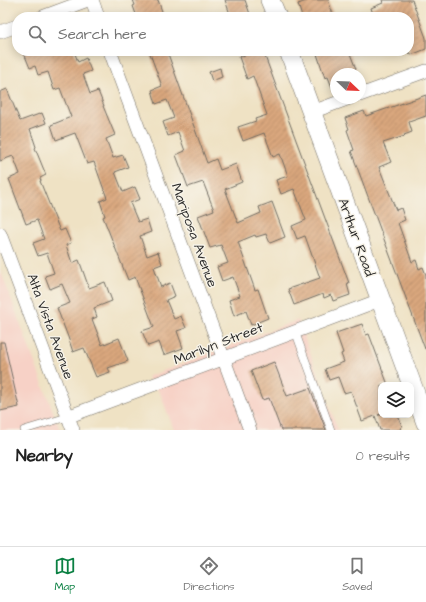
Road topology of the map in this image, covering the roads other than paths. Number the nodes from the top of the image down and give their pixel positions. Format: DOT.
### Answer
graph roads {
  1 [pos="88,0"];
  2 [pos="92,0"];
  3 [pos="270,0"];
  4 [pos="56,12"];
  5 [pos="96,12"];
  6 [pos="275,12"];
  7 [pos="12,28"];
  8 [pos="0,32"];
  9 [pos="112,56"];
  10 [pos="291,56"];
  11 [pos="426,71"];
  12 [pos="366,92"];
  13 [pos="334,104"];
  14 [pos="312,112"];
  15 [pos="0,234"];
  16 [pos="380,300"];
  17 [pos="295,331"];
  18 [pos="223,358"];
  19 [pos="67,417"];
  20 [pos="426,423"];
  21 [pos="24,430"];
  22 [pos="73,430"];
  23 [pos="250,430"];
  24 [pos="331,430"];
  1 -- 4 [label="street"];
  2 -- 5 [label="street"];
  3 -- 6 [label="street"];
  7 -- 8 [label="street"];
  9 -- 18 [label="street, Mariposa Avenue"];
  10 -- 14 [label="street, Arthur Road"];
  11 -- 12 [label="street"];
  13 -- 14 [label="street"];
  14 -- 16 [label="street, Arthur Road"];
  15 -- 19 [label="street, Alta Vista Avenue"];
  16 -- 17 [label="street, Marilyn Street"];
  16 -- 20 [label="street, Arthur Road"];
  17 -- 18 [label="street, Marilyn Street"];
  17 -- 24 [label="lane"];
  18 -- 19 [label="street, Marilyn Street"];
  18 -- 23 [label="street, Mariposa Avenue"];
  19 -- 21 [label="lane"];
  19 -- 22 [label="street, Alta Vista Avenue"];
}
